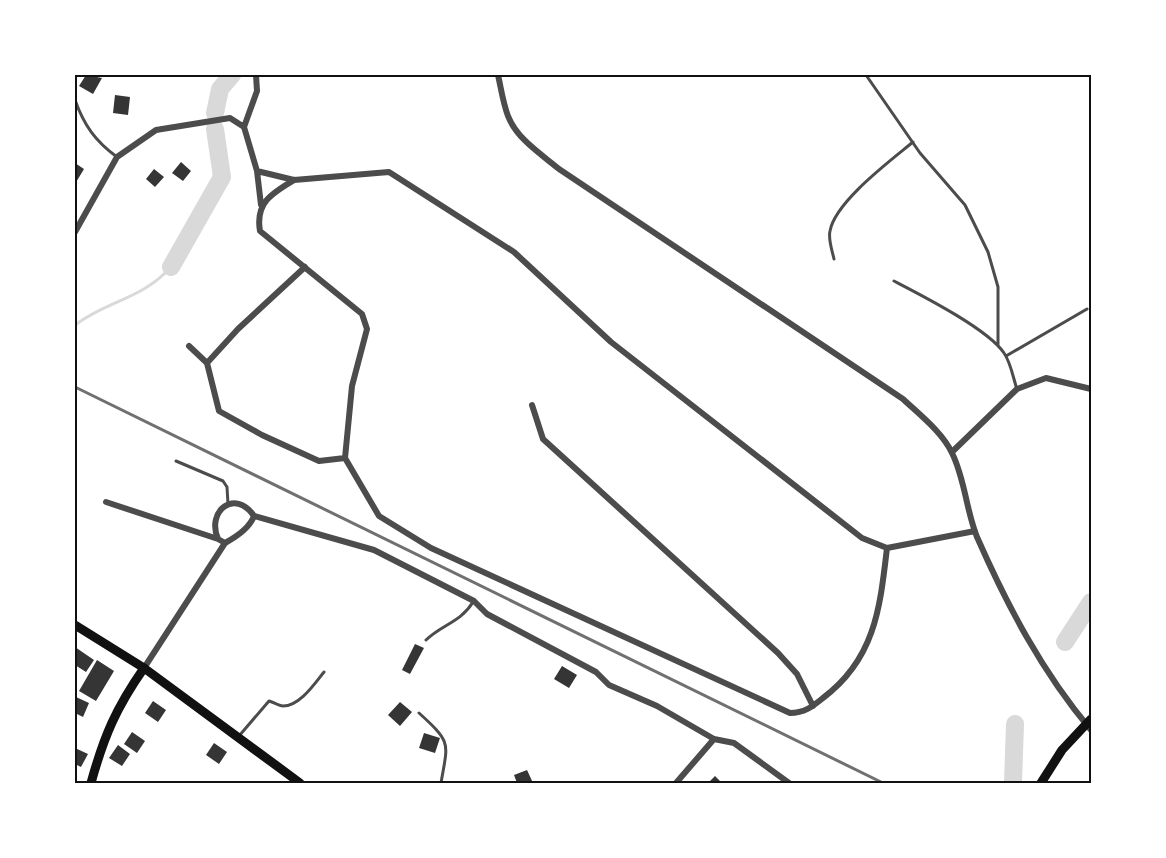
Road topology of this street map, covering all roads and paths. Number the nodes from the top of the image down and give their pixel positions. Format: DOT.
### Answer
graph roads {
  1 [pos="256,75"];
  2 [pos="498,75"];
  3 [pos="866,75"];
  4 [pos="75,100"];
  5 [pos="244,127"];
  6 [pos="913,142"];
  7 [pos="117,157"];
  8 [pos="256,171"];
  9 [pos="294,180"];
  10 [pos="261,205"];
  11 [pos="75,232"];
  12 [pos="834,259"];
  13 [pos="305,267"];
  14 [pos="894,282"];
  15 [pos="1087,309"];
  16 [pos="189,345"];
  17 [pos="998,345"];
  18 [pos="1006,356"];
  19 [pos="207,363"];
  20 [pos="1017,389"];
  21 [pos="1091,389"];
  22 [pos="532,405"];
  23 [pos="952,452"];
  24 [pos="345,458"];
  25 [pos="176,460"];
  26 [pos="106,502"];
  27 [pos="228,504"];
  28 [pos="254,516"];
  29 [pos="975,531"];
  30 [pos="218,538"];
  31 [pos="225,543"];
  32 [pos="887,548"];
  33 [pos="474,601"];
  34 [pos="75,625"];
  35 [pos="426,640"];
  36 [pos="144,668"];
  37 [pos="324,672"];
  38 [pos="813,706"];
  39 [pos="419,713"];
  40 [pos="1089,724"];
  41 [pos="238,737"];
  42 [pos="714,740"];
  43 [pos="91,783"];
  44 [pos="300,783"];
  45 [pos="441,783"];
  46 [pos="676,783"];
  47 [pos="789,783"];
  48 [pos="1041,783"];
  1 -- 5 [label="street"];
  2 -- 23 [label="street"];
  3 -- 6 [label="lane"];
  4 -- 7 [label="lane"];
  5 -- 7 [label="street"];
  5 -- 8 [label="street"];
  6 -- 12 [label="lane"];
  6 -- 17 [label="lane"];
  7 -- 11 [label="street"];
  8 -- 9 [label="street"];
  8 -- 10 [label="street"];
  9 -- 10 [label="street"];
  9 -- 32 [label="street"];
  10 -- 13 [label="street"];
  13 -- 19 [label="street"];
  13 -- 24 [label="street"];
  14 -- 17 [label="lane"];
  15 -- 18 [label="lane"];
  16 -- 19 [label="street"];
  17 -- 18 [label="lane"];
  18 -- 20 [label="lane"];
  19 -- 24 [label="street"];
  20 -- 21 [label="street"];
  20 -- 23 [label="street"];
  22 -- 38 [label="street"];
  23 -- 29 [label="street"];
  24 -- 38 [label="street"];
  25 -- 27 [label="lane"];
  26 -- 30 [label="street"];
  27 -- 28 [label="street"];
  27 -- 30 [label="street"];
  28 -- 31 [label="street"];
  28 -- 33 [label="street"];
  29 -- 32 [label="street"];
  29 -- 40 [label="street"];
  30 -- 31 [label="street"];
  31 -- 36 [label="street"];
  32 -- 38 [label="street"];
  33 -- 35 [label="lane"];
  33 -- 42 [label="street"];
  34 -- 36 [label="main road"];
  36 -- 41 [label="main road"];
  36 -- 43 [label="main road"];
  37 -- 41 [label="lane"];
  39 -- 45 [label="lane"];
  40 -- 48 [label="main road"];
  41 -- 44 [label="main road"];
  42 -- 46 [label="street"];
  42 -- 47 [label="street"];
}
